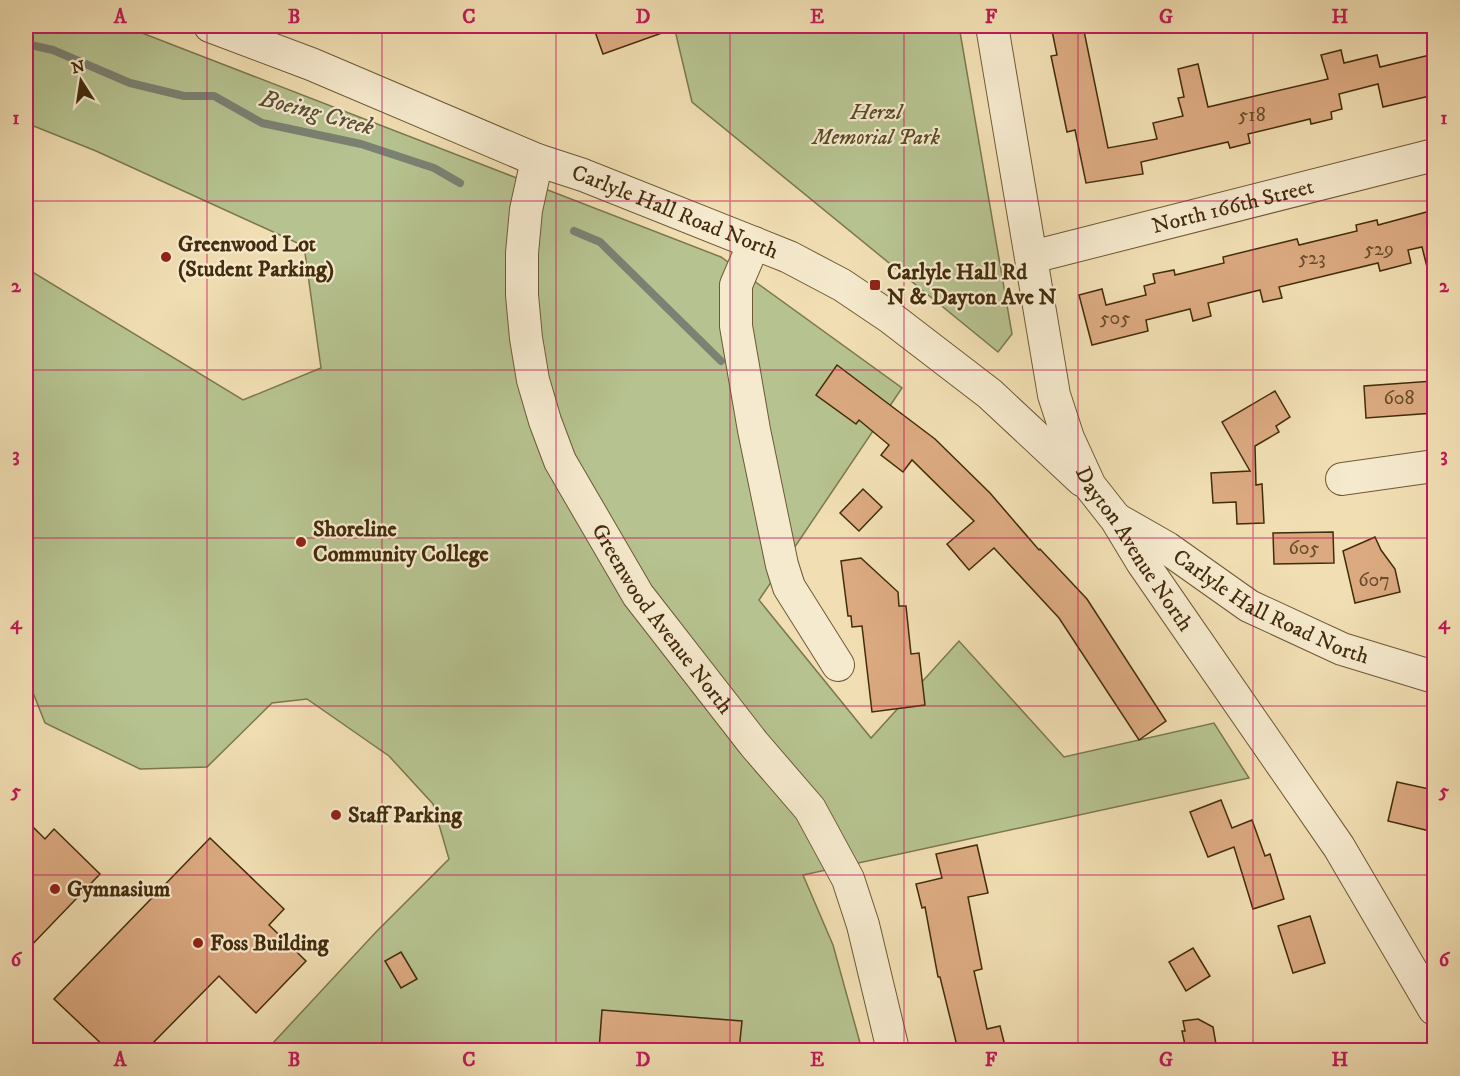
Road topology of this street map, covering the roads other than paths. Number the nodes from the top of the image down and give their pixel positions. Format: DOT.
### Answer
graph roads {
  1 [pos="210,26"];
  2 [pos="992,26"];
  3 [pos="1434,155"];
  4 [pos="537,160"];
  5 [pos="754,243"];
  6 [pos="1032,257"];
  7 [pos="1052,383"];
  8 [pos="1003,406"];
  9 [pos="1434,466"];
  10 [pos="1342,478"];
  11 [pos="1090,486"];
  12 [pos="1116,519"];
  13 [pos="1226,590"];
  14 [pos="1194,637"];
  15 [pos="838,665"];
  16 [pos="1434,677"];
  17 [pos="1434,1009"];
  18 [pos="893,1050"];
  1 -- 4 [label="street, Carlyle Hall Road North"];
  2 -- 6 [label="street, Dayton Avenue North"];
  3 -- 6 [label="street, North 166th Street"];
  4 -- 5 [label="street, Carlyle Hall Road North"];
  4 -- 18 [label="street, Greenwood Avenue North"];
  5 -- 8 [label="street, Carlyle Hall Road North"];
  5 -- 15 [label="street"];
  6 -- 7 [label="street, Dayton Avenue North"];
  7 -- 8 [label="street"];
  7 -- 11 [label="street, Dayton Avenue North"];
  8 -- 11 [label="street, Carlyle Hall Road North"];
  9 -- 10 [label="street"];
  11 -- 12 [label="street, Dayton Avenue North"];
  12 -- 13 [label="street, Carlyle Hall Road North"];
  12 -- 14 [label="street, Dayton Avenue North"];
  13 -- 14 [label="street"];
  13 -- 16 [label="street, Carlyle Hall Road North"];
  14 -- 17 [label="street, Dayton Avenue North"];
}
